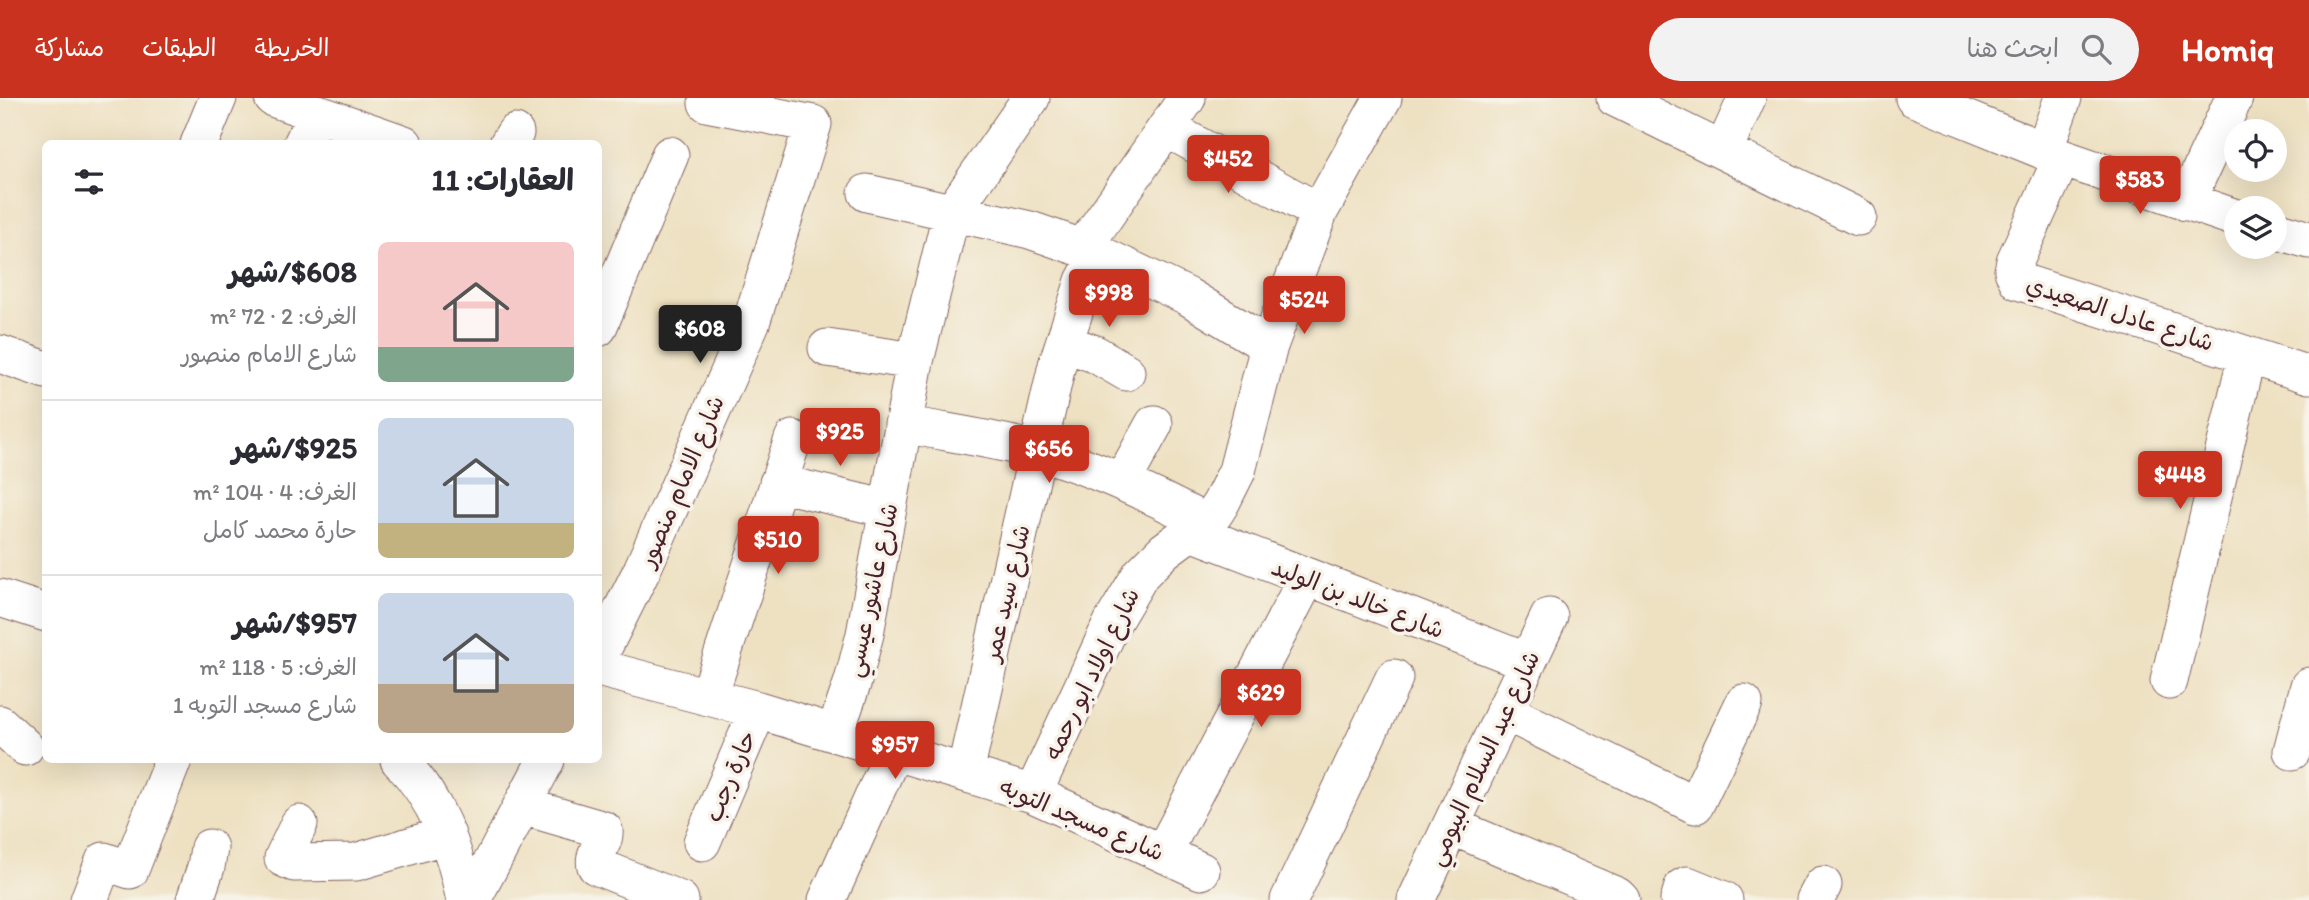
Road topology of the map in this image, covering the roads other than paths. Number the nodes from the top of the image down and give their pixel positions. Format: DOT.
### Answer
graph roads {
  1 [pos="218,98"];
  2 [pos="273,98"];
  3 [pos="1186,98"];
  4 [pos="1383,98"];
  5 [pos="1615,98"];
  6 [pos="1747,98"];
  7 [pos="1914,98"];
  8 [pos="2063,98"];
  9 [pos="2234,98"];
  10 [pos="1025,100"];
  11 [pos="707,103"];
  12 [pos="310,128"];
  13 [pos="1166,128"];
  14 [pos="201,140"];
  15 [pos="380,140"];
  16 [pos="1723,151"];
  17 [pos="670,155"];
  18 [pos="2053,155"];
  19 [pos="867,193"];
  20 [pos="2186,202"];
  21 [pos="1318,212"];
  22 [pos="951,214"];
  23 [pos="2224,214"];
  24 [pos="1858,217"];
  25 [pos="2287,234"];
  26 [pos="2309,240"];
  27 [pos="1091,251"];
  28 [pos="602,318"];
  29 [pos="1064,343"];
  30 [pos="1269,346"];
  31 [pos="827,348"];
  32 [pos="0,354"];
  33 [pos="2247,355"];
  34 [pos="915,361"];
  35 [pos="42,369"];
  36 [pos="1126,372"];
  37 [pos="2309,375"];
  38 [pos="903,424"];
  39 [pos="1154,424"];
  40 [pos="793,439"];
  41 [pos="1038,451"];
  42 [pos="1122,482"];
  43 [pos="778,483"];
  44 [pos="888,509"];
  45 [pos="1196,527"];
  46 [pos="1307,579"];
  47 [pos="0,598"];
  48 [pos="42,612"];
  49 [pos="1549,617"];
  50 [pos="602,650"];
  51 [pos="1528,662"];
  52 [pos="602,669"];
  53 [pos="1394,678"];
  54 [pos="2169,681"];
  55 [pos="2309,686"];
  56 [pos="709,696"];
  57 [pos="1744,703"];
  58 [pos="758,710"];
  59 [pos="1504,711"];
  60 [pos="835,733"];
  61 [pos="894,751"];
  62 [pos="2292,751"];
  63 [pos="172,763"];
  64 [pos="545,763"];
  65 [pos="414,766"];
  66 [pos="965,773"];
  67 [pos="1033,794"];
  68 [pos="522,806"];
  69 [pos="299,824"];
  70 [pos="1451,825"];
  71 [pos="447,835"];
  72 [pos="702,842"];
  73 [pos="209,848"];
  74 [pos="1163,853"];
  75 [pos="1201,871"];
  76 [pos="839,898"];
  77 [pos="89,900"];
  78 [pos="195,900"];
  79 [pos="465,900"];
  80 [pos="472,900"];
  81 [pos="680,900"];
  82 [pos="1289,900"];
  83 [pos="1416,900"];
  84 [pos="1620,900"];
  85 [pos="1679,900"];
  86 [pos="1724,900"];
  1 -- 14 [label="street"];
  2 -- 12 [label="street"];
  3 -- 13 [label="street, شارع سيد عمر"];
  4 -- 21 [label="street"];
  5 -- 16 [label="street"];
  6 -- 16 [label="street"];
  7 -- 18 [label="street"];
  8 -- 18 [label="street"];
  9 -- 20 [label="street"];
  10 -- 22 [label="street, شارع عاشور عيسي"];
  11 -- 50 [label="street, شارع الامام منصور"];
  12 -- 15 [label="street"];
  13 -- 21 [label="street"];
  13 -- 27 [label="street, شارع سيد عمر"];
  16 -- 24 [label="street"];
  17 -- 28 [label="street"];
  18 -- 20 [label="street"];
  18 -- 33 [label="street, شارع عادل الصعيدي"];
  19 -- 22 [label="street"];
  20 -- 23 [label="street"];
  21 -- 30 [label="street"];
  22 -- 27 [label="street"];
  22 -- 34 [label="street, شارع عاشور عيسي"];
  25 -- 26 [label="street"];
  27 -- 29 [label="street, شارع سيد عمر"];
  27 -- 30 [label="street"];
  29 -- 36 [label="street"];
  29 -- 41 [label="street, شارع سيد عمر"];
  30 -- 45 [label="street"];
  31 -- 34 [label="street"];
  32 -- 35 [label="street"];
  33 -- 37 [label="street, شارع عادل الصعيدي"];
  33 -- 54 [label="street"];
  34 -- 38 [label="street, شارع عاشور عيسي"];
  38 -- 41 [label="street, شارع خالد بن الوليد"];
  38 -- 44 [label="street, شارع عاشور عيسي"];
  39 -- 42 [label="street"];
  40 -- 43 [label="street"];
  41 -- 42 [label="street, شارع خالد بن الوليد"];
  41 -- 66 [label="street, شارع سيد عمر"];
  42 -- 45 [label="street, شارع خالد بن الوليد"];
  43 -- 44 [label="street"];
  43 -- 56 [label="street"];
  44 -- 60 [label="street, شارع عاشور عيسي"];
  45 -- 46 [label="street, شارع خالد بن الوليد"];
  45 -- 67 [label="street, شارع اولاد ابو رحمه"];
  46 -- 51 [label="street, شارع خالد بن الوليد"];
  46 -- 74 [label="street"];
  47 -- 48 [label="street"];
  49 -- 51 [label="street, شارع عبد السلام البيومي"];
  51 -- 59 [label="street, شارع عبد السلام البيومي"];
  52 -- 56 [label="street, شارع مسجد التوبه"];
  53 -- 82 [label="street"];
  55 -- 62 [label="street"];
  56 -- 58 [label="street, شارع مسجد التوبه"];
  57 -- 59 [label="street"];
  58 -- 60 [label="street, شارع مسجد التوبه"];
  58 -- 72 [label="street, حارة رجب"];
  59 -- 70 [label="street, شارع عبد السلام البيومي"];
  60 -- 61 [label="street, شارع مسجد التوبه"];
  61 -- 66 [label="street, شارع مسجد التوبه"];
  61 -- 76 [label="street"];
  63 -- 77 [label="street"];
  64 -- 68 [label="street"];
  65 -- 71 [label="street"];
  66 -- 67 [label="street, شارع مسجد التوبه"];
  67 -- 74 [label="street, شارع مسجد التوبه"];
  68 -- 80 [label="street"];
  68 -- 81 [label="street"];
  69 -- 71 [label="street"];
  70 -- 83 [label="street, شارع عبد السلام البيومي"];
  70 -- 84 [label="street"];
  71 -- 79 [label="street"];
  73 -- 78 [label="street"];
  74 -- 75 [label="street, شارع مسجد التوبه"];
  85 -- 86 [label="street"];
}
